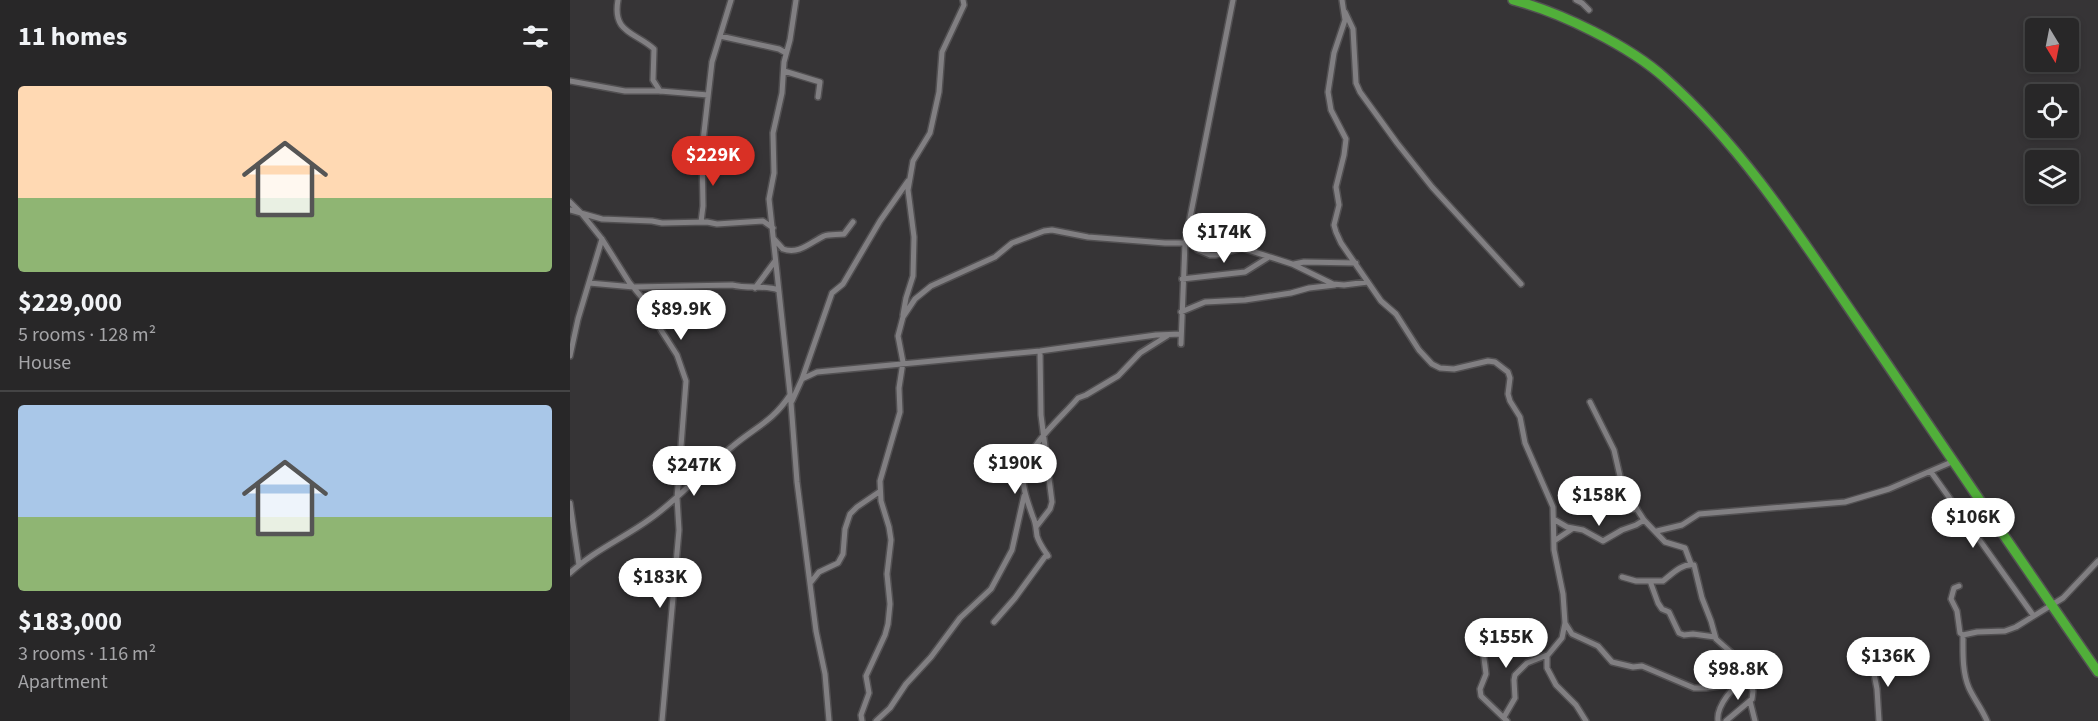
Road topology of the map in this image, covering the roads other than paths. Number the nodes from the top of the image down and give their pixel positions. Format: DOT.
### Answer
graph roads {
  1 [pos="618,0"];
  2 [pos="731,0"];
  3 [pos="796,0"];
  4 [pos="963,0"];
  5 [pos="1233,0"];
  6 [pos="1342,0"];
  7 [pos="1513,0"];
  8 [pos="1575,0"];
  9 [pos="1344,10"];
  10 [pos="1589,10"];
  11 [pos="720,36"];
  12 [pos="786,53"];
  13 [pos="784,71"];
  14 [pos="570,81"];
  15 [pos="660,91"];
  16 [pos="708,95"];
  17 [pos="818,97"];
  18 [pos="910,178"];
  19 [pos="570,202"];
  20 [pos="570,210"];
  21 [pos="582,213"];
  22 [pos="701,222"];
  23 [pos="853,222"];
  24 [pos="773,228"];
  25 [pos="602,239"];
  26 [pos="774,239"];
  27 [pos="1186,241"];
  28 [pos="1269,257"];
  29 [pos="775,261"];
  30 [pos="1356,263"];
  31 [pos="1292,264"];
  32 [pos="1182,279"];
  33 [pos="1368,282"];
  34 [pos="589,283"];
  35 [pos="1521,284"];
  36 [pos="1338,285"];
  37 [pos="634,287"];
  38 [pos="755,288"];
  39 [pos="778,290"];
  40 [pos="1181,312"];
  41 [pos="903,317"];
  42 [pos="1181,334"];
  43 [pos="1169,335"];
  44 [pos="1181,344"];
  45 [pos="1040,351"];
  46 [pos="570,356"];
  47 [pos="903,362"];
  48 [pos="802,379"];
  49 [pos="790,394"];
  50 [pos="1590,402"];
  51 [pos="791,403"];
  52 [pos="1044,435"];
  53 [pos="1954,461"];
  54 [pos="1931,472"];
  55 [pos="1026,489"];
  56 [pos="879,492"];
  57 [pos="677,498"];
  58 [pos="570,503"];
  59 [pos="1636,509"];
  60 [pos="1581,510"];
  61 [pos="1555,520"];
  62 [pos="1644,520"];
  63 [pos="1036,527"];
  64 [pos="1574,528"];
  65 [pos="1657,531"];
  66 [pos="1554,541"];
  67 [pos="2098,561"];
  68 [pos="1691,564"];
  69 [pos="579,565"];
  70 [pos="570,573"];
  71 [pos="1622,577"];
  72 [pos="1650,581"];
  73 [pos="810,582"];
  74 [pos="1959,586"];
  75 [pos="2052,604"];
  76 [pos="2033,615"];
  77 [pos="994,622"];
  78 [pos="1565,623"];
  79 [pos="1963,635"];
  80 [pos="1715,637"];
  81 [pos="1482,642"];
  82 [pos="1547,655"];
  83 [pos="1871,658"];
  84 [pos="2098,672"];
  85 [pos="1749,680"];
  86 [pos="1738,683"];
  87 [pos="1750,701"];
  88 [pos="1505,719"];
  89 [pos="662,721"];
  90 [pos="829,721"];
  91 [pos="861,721"];
  92 [pos="876,721"];
  93 [pos="1586,721"];
  94 [pos="1718,721"];
  95 [pos="1726,721"];
  96 [pos="1755,721"];
  97 [pos="1879,721"];
  98 [pos="1987,721"];
  1 -- 15 [label="street"];
  2 -- 11 [label="street"];
  3 -- 12 [label="street"];
  4 -- 18 [label="street"];
  5 -- 27 [label="street"];
  6 -- 9 [label="street"];
  7 -- 53 [label="highway"];
  8 -- 10 [label="street"];
  9 -- 30 [label="street"];
  9 -- 35 [label="street"];
  11 -- 12 [label="street"];
  11 -- 16 [label="street"];
  12 -- 13 [label="street"];
  13 -- 17 [label="street"];
  13 -- 24 [label="street"];
  14 -- 15 [label="street"];
  15 -- 16 [label="street"];
  16 -- 22 [label="street"];
  18 -- 41 [label="street"];
  18 -- 48 [label="street"];
  19 -- 21 [label="street"];
  20 -- 21 [label="street"];
  21 -- 22 [label="street"];
  21 -- 25 [label="street"];
  22 -- 24 [label="street"];
  23 -- 26 [label="street"];
  24 -- 26 [label="street"];
  25 -- 34 [label="street"];
  25 -- 37 [label="street"];
  26 -- 29 [label="street"];
  27 -- 28 [label="street"];
  27 -- 32 [label="street"];
  27 -- 41 [label="street"];
  28 -- 31 [label="street"];
  28 -- 32 [label="street"];
  29 -- 38 [label="street"];
  29 -- 39 [label="street"];
  30 -- 31 [label="street"];
  30 -- 33 [label="street"];
  31 -- 36 [label="street"];
  32 -- 40 [label="street"];
  33 -- 36 [label="street"];
  33 -- 61 [label="street"];
  34 -- 37 [label="street"];
  34 -- 46 [label="street"];
  36 -- 40 [label="street"];
  37 -- 38 [label="street"];
  37 -- 57 [label="street"];
  38 -- 39 [label="street"];
  39 -- 49 [label="street"];
  40 -- 42 [label="street"];
  41 -- 47 [label="street"];
  42 -- 43 [label="street"];
  42 -- 44 [label="street"];
  43 -- 45 [label="street"];
  43 -- 52 [label="street"];
  45 -- 47 [label="street"];
  45 -- 52 [label="street"];
  47 -- 48 [label="street"];
  47 -- 56 [label="street"];
  48 -- 51 [label="street"];
  49 -- 51 [label="street"];
  49 -- 57 [label="street"];
  50 -- 59 [label="street"];
  51 -- 73 [label="street"];
  52 -- 55 [label="street"];
  52 -- 63 [label="street"];
  53 -- 54 [label="street"];
  53 -- 75 [label="highway"];
  54 -- 65 [label="street"];
  54 -- 76 [label="street"];
  55 -- 63 [label="street"];
  55 -- 92 [label="street"];
  56 -- 73 [label="street"];
  56 -- 91 [label="street"];
  57 -- 69 [label="street"];
  57 -- 89 [label="street"];
  58 -- 69 [label="street"];
  59 -- 60 [label="street"];
  59 -- 62 [label="street"];
  61 -- 64 [label="street"];
  61 -- 66 [label="street"];
  62 -- 64 [label="street"];
  62 -- 65 [label="street"];
  63 -- 77 [label="street"];
  64 -- 66 [label="street"];
  65 -- 68 [label="street"];
  66 -- 78 [label="street"];
  67 -- 75 [label="street"];
  68 -- 72 [label="street"];
  68 -- 80 [label="street"];
  69 -- 70 [label="street"];
  71 -- 72 [label="street"];
  72 -- 80 [label="street"];
  73 -- 90 [label="street"];
  74 -- 79 [label="street"];
  75 -- 76 [label="street"];
  75 -- 84 [label="highway"];
  76 -- 79 [label="street"];
  78 -- 82 [label="street"];
  78 -- 86 [label="street"];
  79 -- 98 [label="street"];
  80 -- 85 [label="street"];
  81 -- 88 [label="street"];
  82 -- 88 [label="street"];
  82 -- 93 [label="street"];
  83 -- 97 [label="street"];
  85 -- 86 [label="street"];
  85 -- 87 [label="street"];
  86 -- 94 [label="street"];
  87 -- 95 [label="street"];
  87 -- 96 [label="street"];
}
